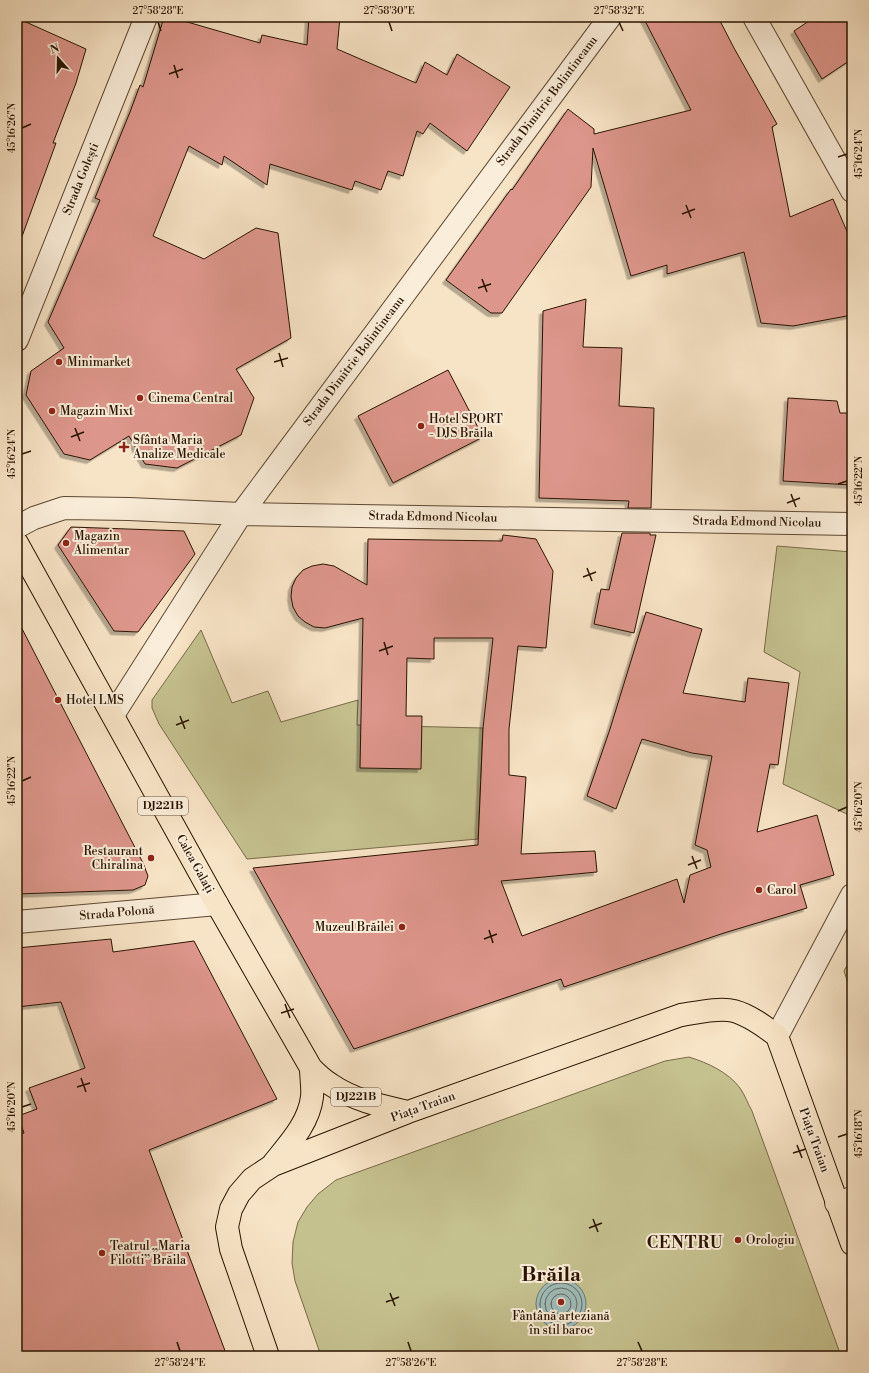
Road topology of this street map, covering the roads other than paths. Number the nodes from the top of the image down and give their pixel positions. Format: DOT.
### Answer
graph roads {
  1 [pos="146,17"];
  2 [pos="610,17"];
  3 [pos="754,17"];
  4 [pos="852,191"];
  5 [pos="17,340"];
  6 [pos="241,514"];
  7 [pos="852,524"];
  8 [pos="17,526"];
  9 [pos="17,543"];
  10 [pos="113,715"];
  11 [pos="852,895"];
  12 [pos="217,904"];
  13 [pos="17,922"];
  14 [pos="777,1036"];
  15 [pos="311,1068"];
  16 [pos="408,1112"];
  17 [pos="273,1164"];
  18 [pos="844,1200"];
  19 [pos="852,1244"];
  20 [pos="268,1356"];
  1 -- 5 [label="street, Strada Golești"];
  2 -- 6 [label="street, Strada Dimitrie Bolintineanu"];
  3 -- 4 [label="street"];
  6 -- 7 [label="street, Strada Edmond Nicolau"];
  6 -- 8 [label="street, Strada Edmond Nicolau"];
  6 -- 10 [label="street, Strada Dimitrie Bolintineanu"];
  9 -- 10 [label="main road, Calea Galați / DJ221B"];
  10 -- 12 [label="main road, Calea Galați / DJ221B"];
  11 -- 14 [label="street"];
  12 -- 13 [label="street, Strada Polonă"];
  12 -- 15 [label="main road, Calea Galați / DJ221B"];
  14 -- 16 [label="main road, Piața Traian"];
  14 -- 18 [label="main road, Piața Traian"];
  15 -- 16 [label="main road, Calea Galați / DJ221B"];
  15 -- 17 [label="main road"];
  16 -- 17 [label="main road, Piața Traian"];
  17 -- 20 [label="main road, Piața Traian"];
  18 -- 19 [label="main road, Piața Traian"];
}
